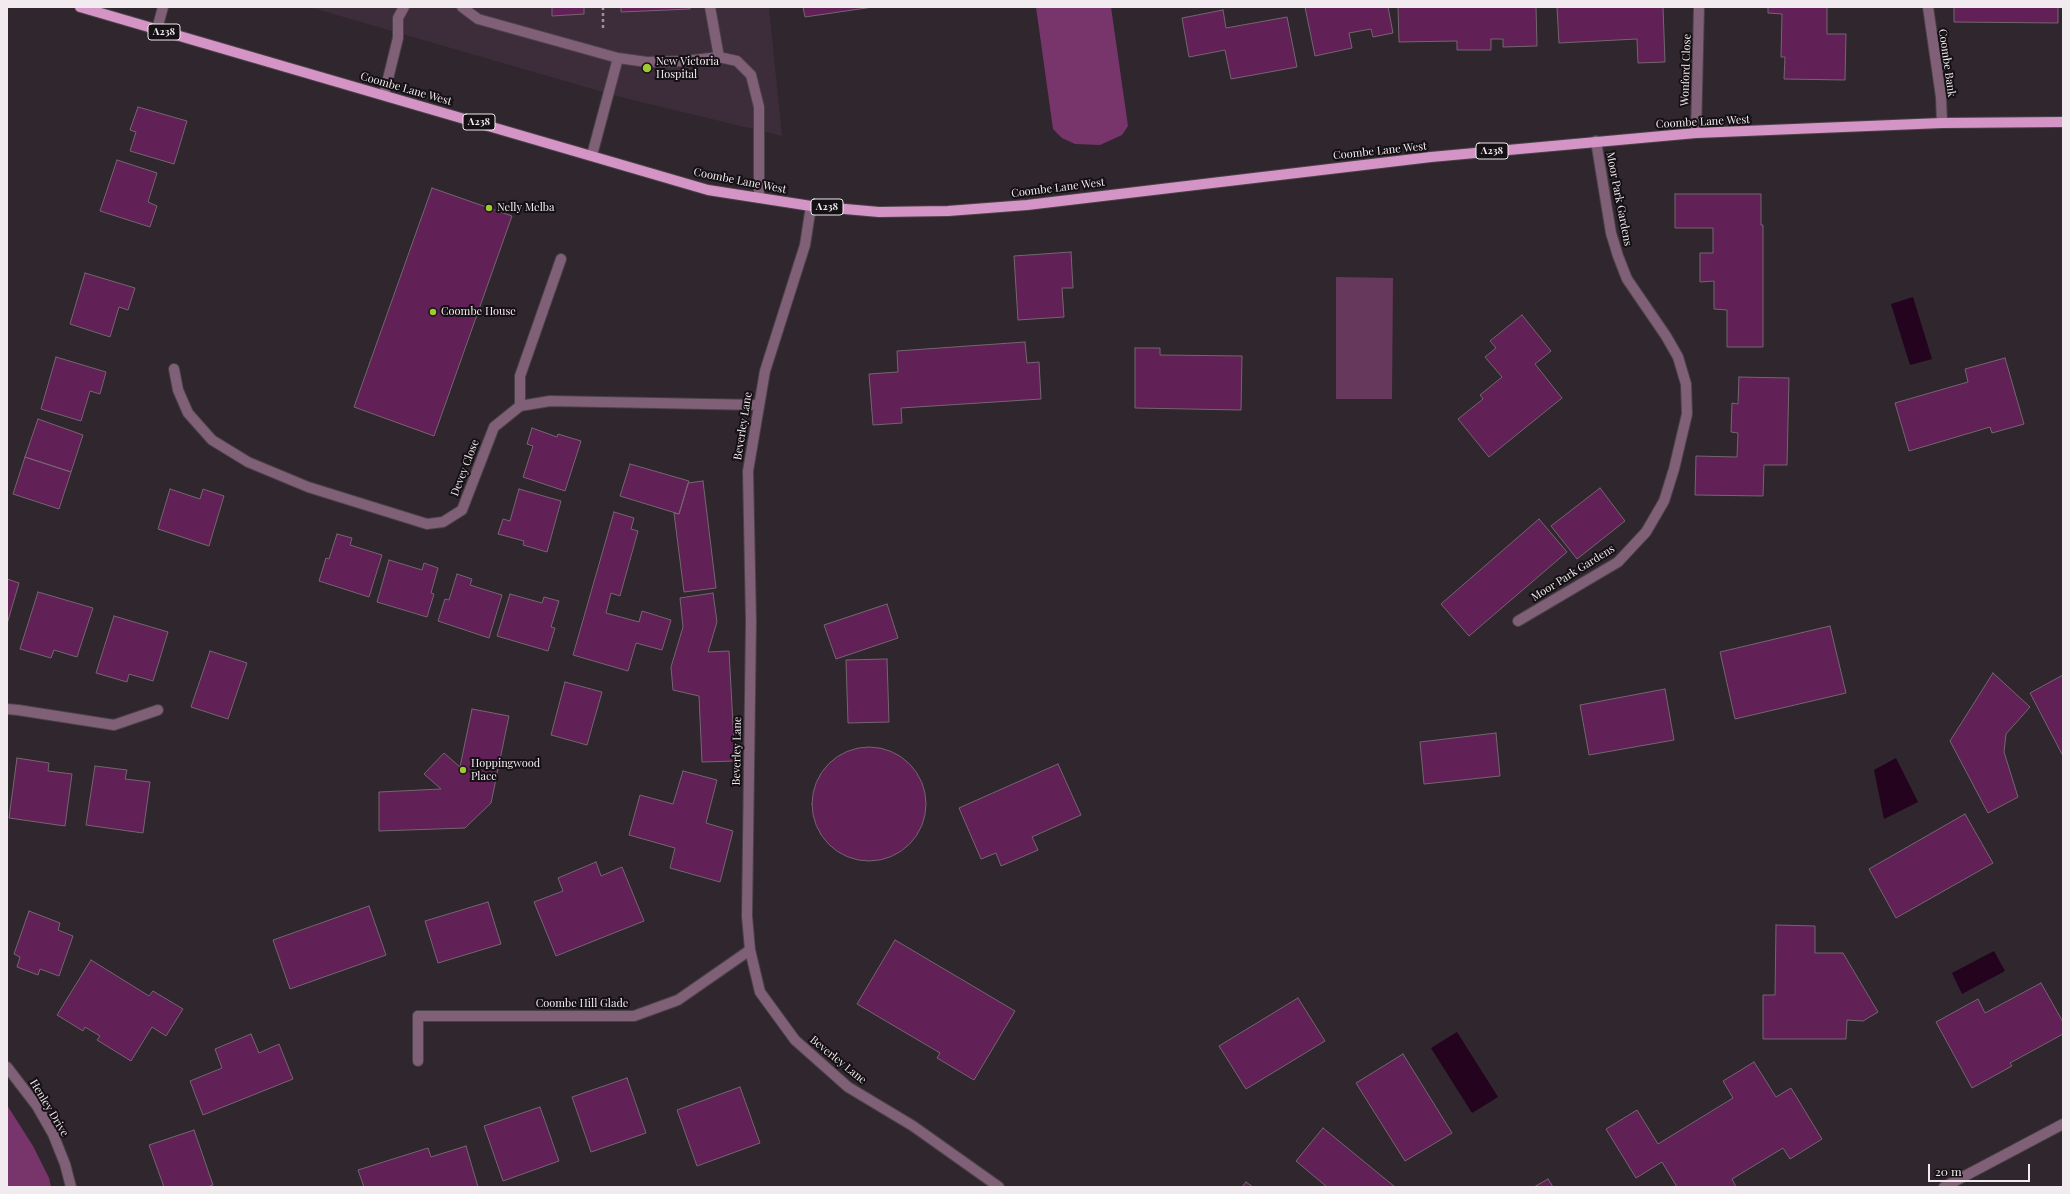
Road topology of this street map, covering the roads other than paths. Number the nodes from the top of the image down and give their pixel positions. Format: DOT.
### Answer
graph roads {
  1 [pos="80,7"];
  2 [pos="163,7"];
  3 [pos="404,7"];
  4 [pos="462,7"];
  5 [pos="710,7"];
  6 [pos="1699,7"];
  7 [pos="1928,7"];
  8 [pos="157,29"];
  9 [pos="719,57"];
  10 [pos="618,58"];
  11 [pos="384,95"];
  12 [pos="2063,122"];
  13 [pos="1942,123"];
  14 [pos="1696,133"];
  15 [pos="1596,141"];
  16 [pos="592,156"];
  17 [pos="759,198"];
  18 [pos="811,206"];
  19 [pos="561,258"];
  20 [pos="174,369"];
  21 [pos="759,405"];
  22 [pos="520,406"];
  23 [pos="1518,621"];
  24 [pos="7,709"];
  25 [pos="158,710"];
  26 [pos="750,950"];
  27 [pos="418,1061"];
  28 [pos="7,1068"];
  29 [pos="2063,1124"];
  30 [pos="71,1187"];
  31 [pos="999,1187"];
  32 [pos="1944,1187"];
  1 -- 8 [label="main road, Coombe Lane West / A238"];
  2 -- 8 [label="street"];
  3 -- 11 [label="street"];
  4 -- 10 [label="street"];
  5 -- 9 [label="street"];
  6 -- 14 [label="street, Wonford Close"];
  7 -- 13 [label="street, Coombe Bank"];
  8 -- 11 [label="main road, Coombe Lane West / A238"];
  9 -- 10 [label="street"];
  9 -- 17 [label="street"];
  10 -- 16 [label="street"];
  11 -- 16 [label="main road, Coombe Lane West / A238"];
  12 -- 13 [label="main road, Coombe Lane West / A238"];
  13 -- 14 [label="main road, Coombe Lane West / A238"];
  14 -- 15 [label="main road, Coombe Lane West / A238"];
  15 -- 18 [label="main road, Coombe Lane West / A238"];
  15 -- 23 [label="street, Moor Park Gardens"];
  16 -- 17 [label="main road, Coombe Lane West / A238"];
  17 -- 18 [label="main road, Coombe Lane West / A238"];
  18 -- 21 [label="street, Beverley Lane"];
  19 -- 22 [label="street"];
  20 -- 22 [label="street, Devey Close"];
  21 -- 22 [label="street, Devey Close"];
  21 -- 26 [label="street, Beverley Lane"];
  24 -- 25 [label="street"];
  26 -- 27 [label="street, Coombe Hill Glade"];
  26 -- 31 [label="street, Beverley Lane"];
  28 -- 30 [label="street, Henley Drive"];
  29 -- 32 [label="street"];
}
